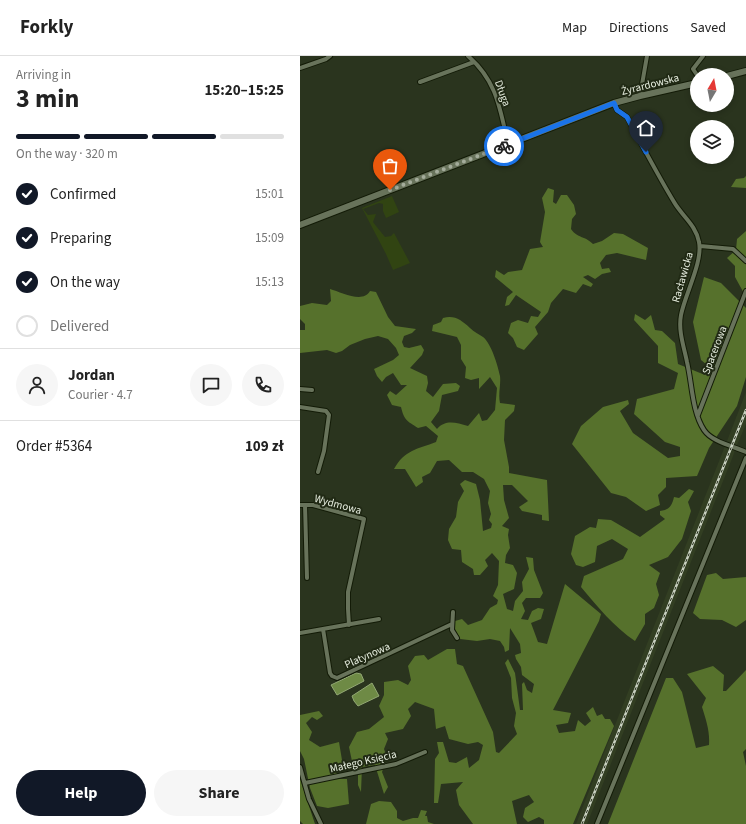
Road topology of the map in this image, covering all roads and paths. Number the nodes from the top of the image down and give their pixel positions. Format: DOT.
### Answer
graph roads {
  1 [pos="329,56"];
  2 [pos="468,56"];
  3 [pos="647,56"];
  4 [pos="703,56"];
  5 [pos="474,62"];
  6 [pos="300,68"];
  7 [pos="694,68"];
  8 [pos="746,71"];
  9 [pos="734,74"];
  10 [pos="420,82"];
  11 [pos="690,85"];
  12 [pos="640,96"];
  13 [pos="614,103"];
  14 [pos="508,144"];
  15 [pos="300,225"];
  16 [pos="700,246"];
  17 [pos="746,261"];
  18 [pos="746,290"];
  19 [pos="300,389"];
  20 [pos="312,390"];
  21 [pos="300,407"];
  22 [pos="698,416"];
  23 [pos="746,452"];
  24 [pos="746,458"];
  25 [pos="318,472"];
  26 [pos="300,505"];
  27 [pos="305,505"];
  28 [pos="306,578"];
  29 [pos="453,612"];
  30 [pos="379,619"];
  31 [pos="452,624"];
  32 [pos="349,625"];
  33 [pos="323,629"];
  34 [pos="300,633"];
  35 [pos="457,638"];
  36 [pos="425,752"];
  37 [pos="300,767"];
  38 [pos="305,783"];
  39 [pos="321,824"];
  40 [pos="597,824"];
  1 -- 6 [label="street"];
  2 -- 5 [label="street, Długa"];
  3 -- 12 [label="street"];
  4 -- 7 [label="street"];
  5 -- 10 [label="street"];
  5 -- 14 [label="street, Długa"];
  8 -- 9 [label="main road"];
  11 -- 12 [label="main road, Żyrardowska"];
  12 -- 13 [label="main road, Żyrardowska"];
  13 -- 14 [label="main road, Żyrardowska"];
  13 -- 16 [label="street, Racławicka"];
  14 -- 15 [label="main road, Żyrardowska"];
  16 -- 17 [label="street"];
  16 -- 22 [label="street, Racławicka"];
  18 -- 22 [label="street, Spacerowa"];
  19 -- 20 [label="street"];
  21 -- 25 [label="street"];
  22 -- 23 [label="street, Racławicka"];
  24 -- 40 [label="street"];
  26 -- 27 [label="street, Wydmowa"];
  27 -- 28 [label="street"];
  27 -- 32 [label="street, Wydmowa"];
  29 -- 31 [label="street"];
  30 -- 32 [label="street"];
  31 -- 33 [label="street, Platynowa"];
  31 -- 35 [label="street"];
  32 -- 33 [label="street"];
  33 -- 34 [label="street"];
  36 -- 38 [label="street, Małego Księcia"];
  37 -- 38 [label="street"];
  38 -- 39 [label="street"];
}
